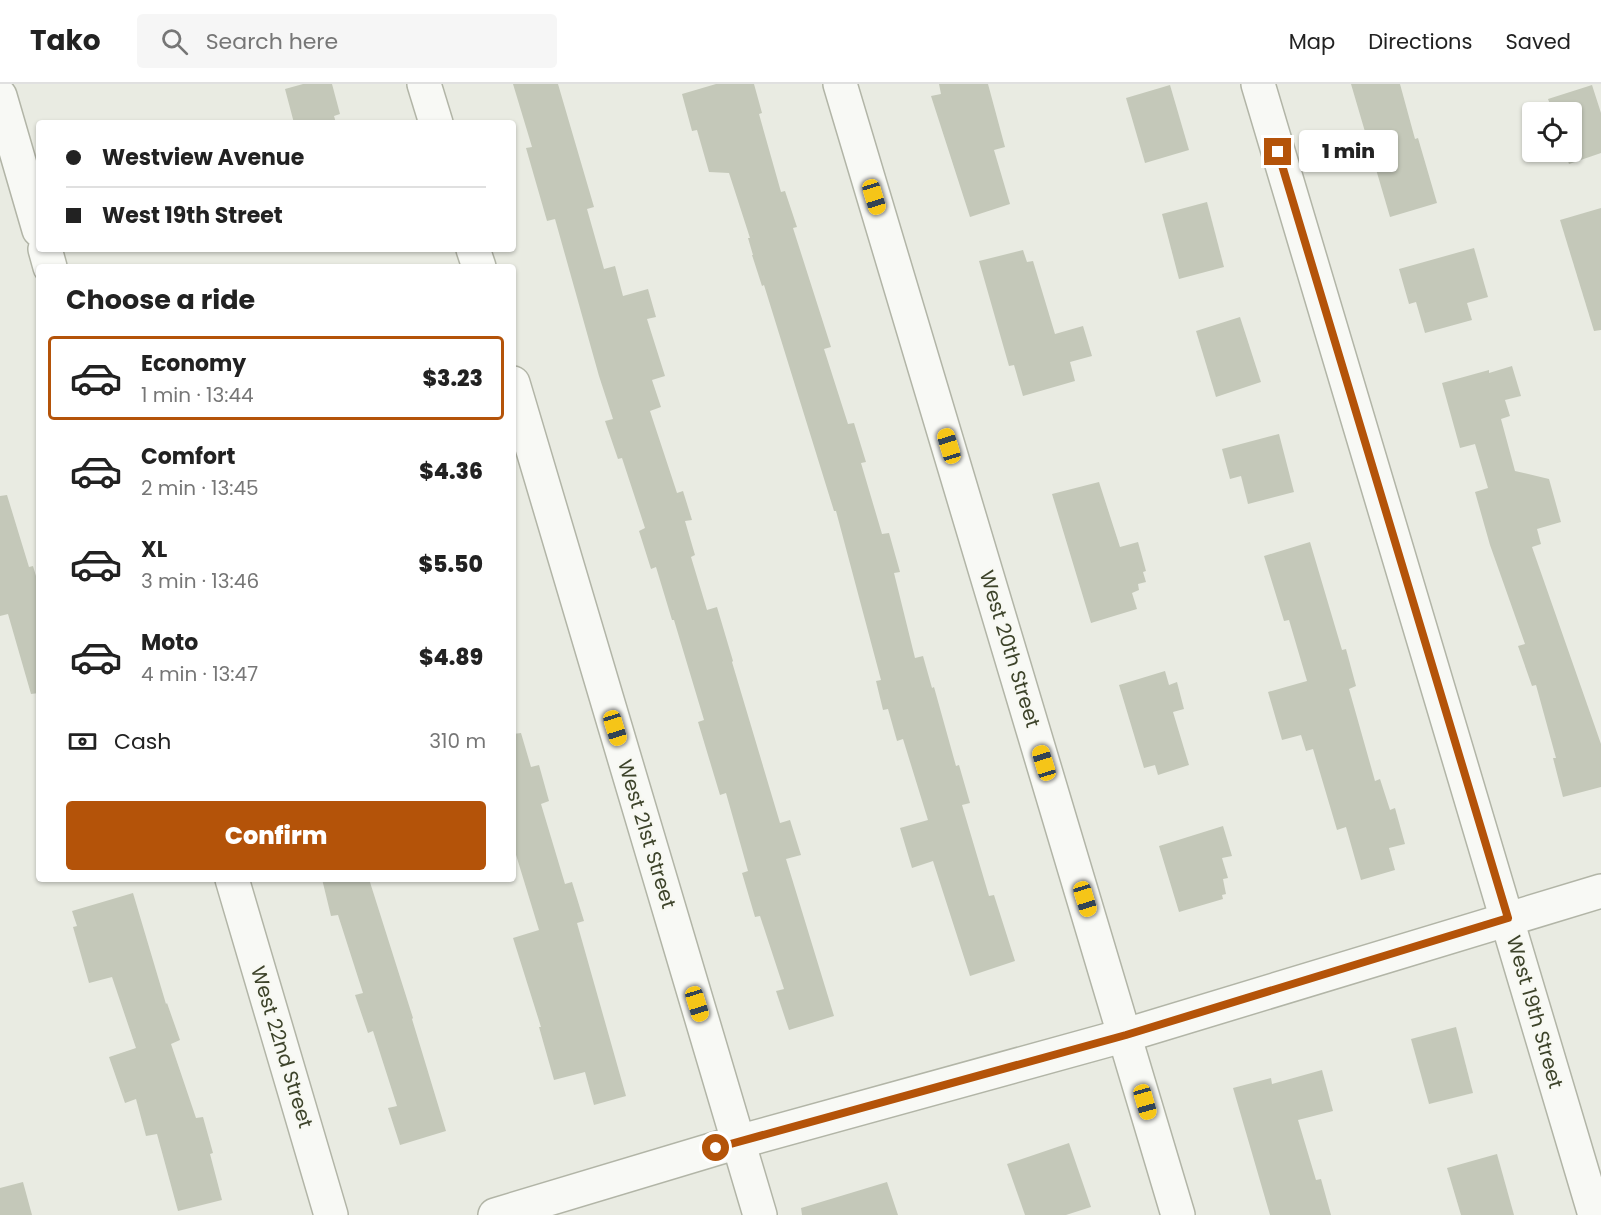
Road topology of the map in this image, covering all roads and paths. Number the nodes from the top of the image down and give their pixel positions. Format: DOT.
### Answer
graph roads {
  1 [pos="424,84"];
  2 [pos="840,84"];
  3 [pos="1258,84"];
  4 [pos="0,96"];
  5 [pos="435,120"];
  6 [pos="36,220"];
  7 [pos="516,393"];
  8 [pos="233,882"];
  9 [pos="1601,891"];
  10 [pos="1508,918"];
  11 [pos="1126,1035"];
  12 [pos="738,1142"];
  13 [pos="331,1215"];
  14 [pos="495,1215"];
  15 [pos="760,1215"];
  16 [pos="1178,1215"];
  17 [pos="1595,1215"];
  1 -- 5 [label="street"];
  2 -- 11 [label="street, West 20th Street"];
  3 -- 10 [label="street, West 19th Street"];
  4 -- 6 [label="street"];
  7 -- 12 [label="street, West 21st Street"];
  8 -- 13 [label="street, West 22nd Street"];
  9 -- 10 [label="street"];
  10 -- 11 [label="street"];
  10 -- 17 [label="street, West 19th Street"];
  11 -- 12 [label="street"];
  11 -- 16 [label="street, West 20th Street"];
  12 -- 14 [label="street"];
  12 -- 15 [label="street, West 21st Street"];
}
